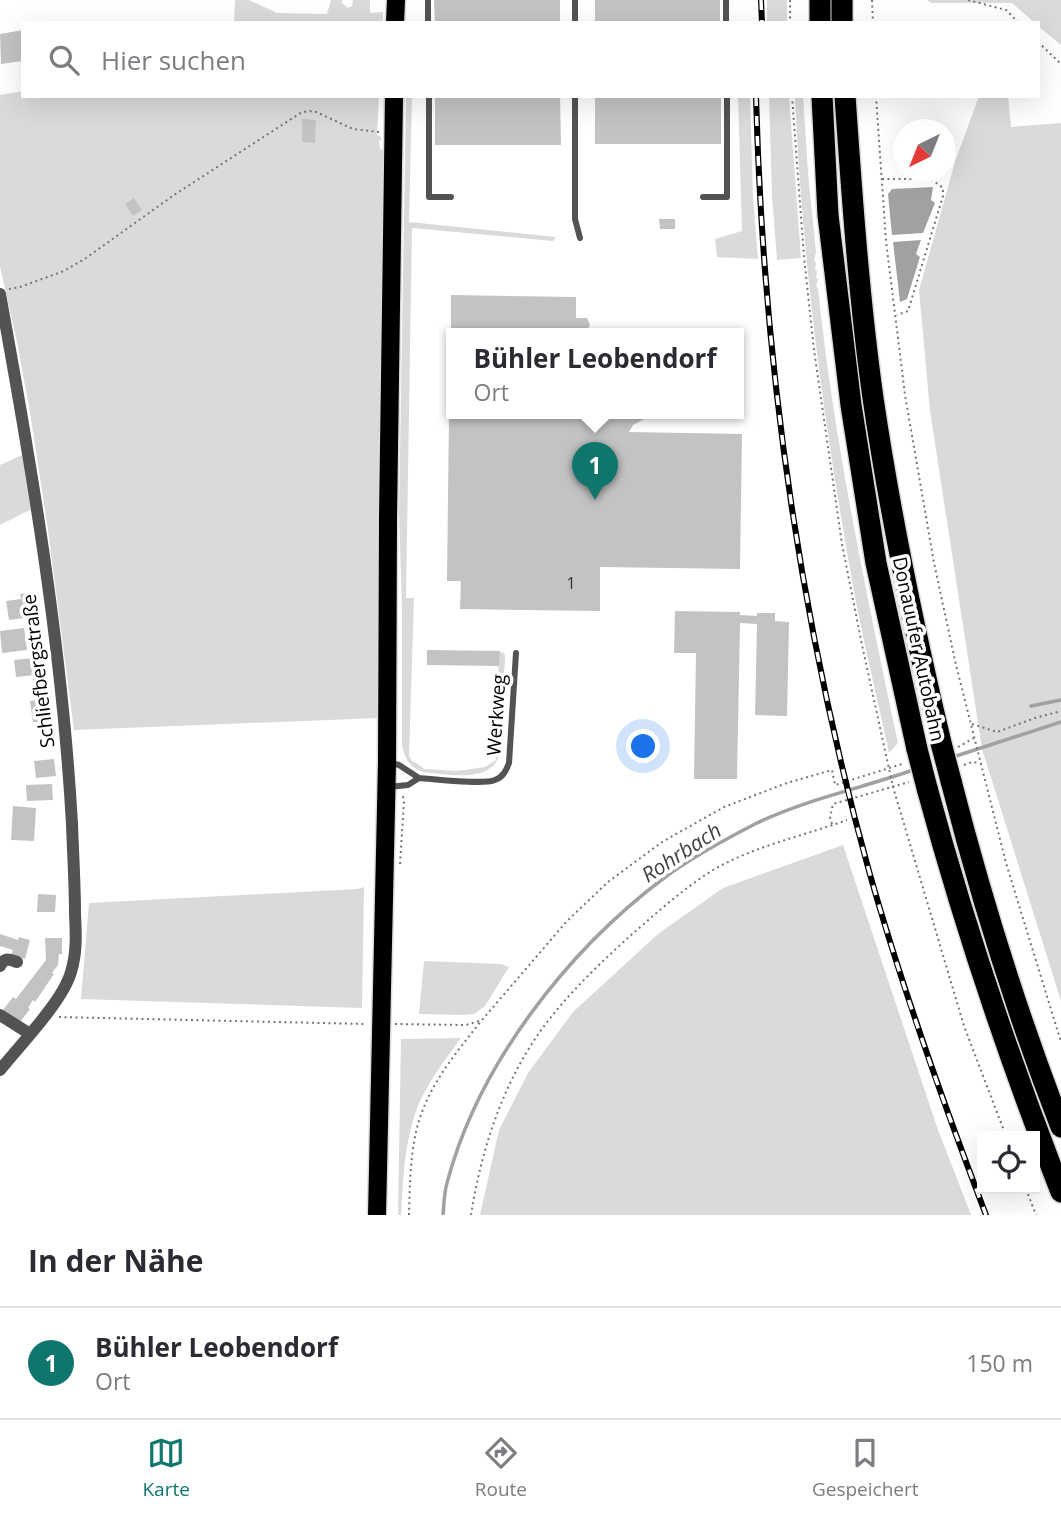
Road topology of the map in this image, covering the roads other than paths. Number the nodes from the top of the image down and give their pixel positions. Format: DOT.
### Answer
graph roads {
  1 [pos="396,0"];
  2 [pos="428,0"];
  3 [pos="575,0"];
  4 [pos="726,0"];
  5 [pos="820,0"];
  6 [pos="842,0"];
  7 [pos="395,21"];
  8 [pos="428,21"];
  9 [pos="575,21"];
  10 [pos="726,21"];
  11 [pos="820,21"];
  12 [pos="842,21"];
  13 [pos="394,98"];
  14 [pos="429,98"];
  15 [pos="575,98"];
  16 [pos="727,98"];
  17 [pos="822,98"];
  18 [pos="845,98"];
  19 [pos="451,197"];
  20 [pos="703,197"];
  21 [pos="580,238"];
  22 [pos="0,292"];
  23 [pos="516,653"];
  24 [pos="387,762"];
  25 [pos="419,779"];
  26 [pos="386,788"];
  27 [pos="17,962"];
  28 [pos="0,966"];
  29 [pos="0,1015"];
  30 [pos="30,1034"];
  31 [pos="0,1070"];
  32 [pos="1061,1127"];
  33 [pos="1061,1192"];
  34 [pos="377,1215"];
  1 -- 7 [label="main road"];
  2 -- 8 [label="lane"];
  3 -- 9 [label="lane"];
  4 -- 10 [label="lane"];
  5 -- 11 [label="highway"];
  6 -- 12 [label="highway"];
  13 -- 24 [label="main road"];
  14 -- 19 [label="lane"];
  15 -- 21 [label="lane"];
  16 -- 20 [label="lane"];
  17 -- 33 [label="highway, Donauufer Autobahn, bridge"];
  18 -- 32 [label="highway, Donauufer Autobahn, bridge"];
  22 -- 30 [label="street, Schliefbergstraße"];
  23 -- 25 [label="lane, Werkweg"];
  24 -- 25 [label="lane"];
  24 -- 26 [label="main road"];
  25 -- 26 [label="lane"];
  26 -- 34 [label="main road"];
  27 -- 28 [label="street"];
  29 -- 30 [label="street"];
  30 -- 31 [label="street, Schliefbergstraße"];
}
